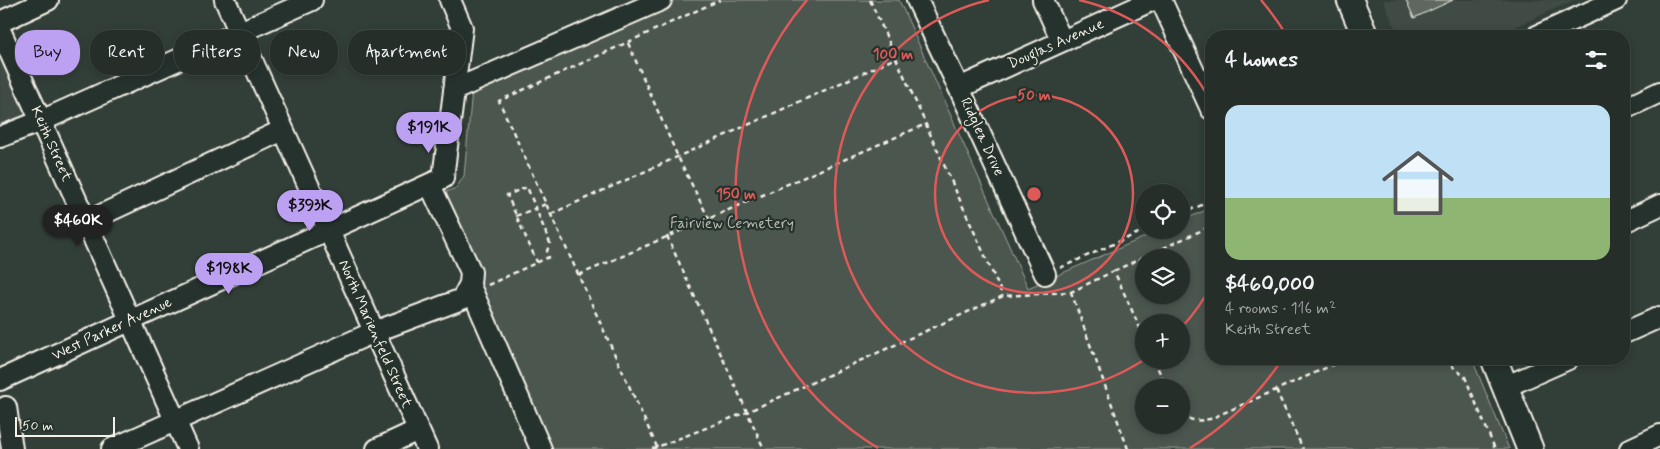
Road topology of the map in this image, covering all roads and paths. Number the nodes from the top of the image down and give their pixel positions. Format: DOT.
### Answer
graph roads {
  1 [pos="48,0"];
  2 [pos="225,0"];
  3 [pos="312,0"];
  4 [pos="450,0"];
  5 [pos="661,0"];
  6 [pos="720,0"];
  7 [pos="870,0"];
  8 [pos="917,0"];
  9 [pos="1043,0"];
  10 [pos="1153,0"];
  11 [pos="1161,0"];
  12 [pos="1350,0"];
  13 [pos="1616,0"];
  14 [pos="0,22"];
  15 [pos="0,30"];
  16 [pos="238,30"];
  17 [pos="244,30"];
  18 [pos="1362,30"];
  19 [pos="1550,30"];
  20 [pos="1062,41"];
  21 [pos="627,42"];
  22 [pos="896,58"];
  23 [pos="174,61"];
  24 [pos="258,75"];
  25 [pos="959,88"];
  26 [pos="454,90"];
  27 [pos="1660,92"];
  28 [pos="1205,96"];
  29 [pos="1630,106"];
  30 [pos="41,121"];
  31 [pos="926,124"];
  32 [pos="283,130"];
  33 [pos="0,137"];
  34 [pos="678,157"];
  35 [pos="437,182"];
  36 [pos="546,204"];
  37 [pos="1205,204"];
  38 [pos="1660,205"];
  39 [pos="536,208"];
  40 [pos="1190,210"];
  41 [pos="551,214"];
  42 [pos="516,216"];
  43 [pos="708,218"];
  44 [pos="1630,219"];
  45 [pos="86,222"];
  46 [pos="1205,229"];
  47 [pos="328,230"];
  48 [pos="1135,234"];
  49 [pos="667,236"];
  50 [pos="537,262"];
  51 [pos="1114,271"];
  52 [pos="1045,274"];
  53 [pos="579,275"];
  54 [pos="476,286"];
  55 [pos="1071,292"];
  56 [pos="1003,296"];
  57 [pos="1135,317"];
  58 [pos="1660,317"];
  59 [pos="131,320"];
  60 [pos="1630,330"];
  61 [pos="374,332"];
  62 [pos="1332,365"];
  63 [pos="1451,365"];
  64 [pos="1496,365"];
  65 [pos="1554,365"];
  66 [pos="0,380"];
  67 [pos="1505,387"];
  68 [pos="1276,390"];
  69 [pos="2,402"];
  70 [pos="747,412"];
  71 [pos="1190,419"];
  72 [pos="176,421"];
  73 [pos="418,430"];
  74 [pos="1660,435"];
  75 [pos="657,447"];
  76 [pos="12,449"];
  77 [pos="112,449"];
  78 [pos="188,449"];
  79 [pos="377,449"];
  80 [pos="427,449"];
  81 [pos="541,449"];
  82 [pos="652,449"];
  83 [pos="764,449"];
  84 [pos="1128,449"];
  85 [pos="1303,449"];
  86 [pos="1495,449"];
  87 [pos="1530,449"];
  88 [pos="1630,449"];
  1 -- 14 [label="street"];
  2 -- 16 [label="street, North Marienfeld Street"];
  3 -- 17 [label="street"];
  4 -- 26 [label="street"];
  5 -- 26 [label="street"];
  6 -- 21 [label="path"];
  7 -- 22 [label="path"];
  8 -- 25 [label="street, Ridglea Drive"];
  9 -- 20 [label="street"];
  10 -- 20 [label="street, Douglas Avenue"];
  11 -- 28 [label="street"];
  12 -- 18 [label="main road"];
  13 -- 19 [label="street"];
  15 -- 30 [label="street, Keith Street"];
  20 -- 25 [label="street, Douglas Avenue"];
  21 -- 34 [label="path"];
  21 -- 36 [label="path"];
  22 -- 31 [label="path"];
  22 -- 34 [label="path"];
  23 -- 30 [label="street"];
  24 -- 32 [label="street, North Marienfeld Street"];
  25 -- 52 [label="street, Ridglea Drive"];
  26 -- 35 [label="street"];
  27 -- 29 [label="street"];
  30 -- 33 [label="street"];
  30 -- 45 [label="street, Keith Street"];
  31 -- 43 [label="path"];
  31 -- 56 [label="path"];
  32 -- 45 [label="street"];
  32 -- 47 [label="street, North Marienfeld Street"];
  34 -- 41 [label="path"];
  34 -- 43 [label="path"];
  35 -- 47 [label="street, West Parker Avenue"];
  35 -- 54 [label="street"];
  36 -- 39 [label="path"];
  36 -- 41 [label="path"];
  37 -- 40 [label="path"];
  38 -- 44 [label="street"];
  39 -- 42 [label="path"];
  39 -- 42 [label="path"];
  39 -- 50 [label="path"];
  41 -- 53 [label="path"];
  42 -- 50 [label="path"];
  43 -- 49 [label="path"];
  45 -- 59 [label="street, Keith Street"];
  46 -- 51 [label="path"];
  47 -- 59 [label="street, West Parker Avenue"];
  47 -- 61 [label="street, North Marienfeld Street"];
  48 -- 52 [label="path"];
  49 -- 53 [label="path"];
  49 -- 70 [label="path"];
  50 -- 54 [label="path"];
  51 -- 55 [label="path"];
  51 -- 57 [label="path"];
  53 -- 75 [label="path"];
  54 -- 61 [label="street"];
  54 -- 81 [label="street"];
  55 -- 56 [label="path"];
  55 -- 84 [label="path"];
  56 -- 70 [label="path"];
  58 -- 60 [label="street"];
  59 -- 66 [label="street, West Parker Avenue"];
  59 -- 72 [label="street, Keith Street"];
  61 -- 72 [label="street"];
  61 -- 73 [label="street, North Marienfeld Street"];
  62 -- 68 [label="path"];
  63 -- 86 [label="path"];
  64 -- 67 [label="main road"];
  65 -- 67 [label="street"];
  67 -- 87 [label="main road"];
  68 -- 71 [label="path"];
  68 -- 85 [label="path"];
  69 -- 76 [label="street"];
  70 -- 75 [label="path"];
  70 -- 83 [label="path"];
  72 -- 77 [label="street"];
  72 -- 78 [label="street, Keith Street"];
  73 -- 79 [label="street"];
  73 -- 80 [label="street, North Marienfeld Street"];
  74 -- 88 [label="street"];
  75 -- 82 [label="path"];
}
